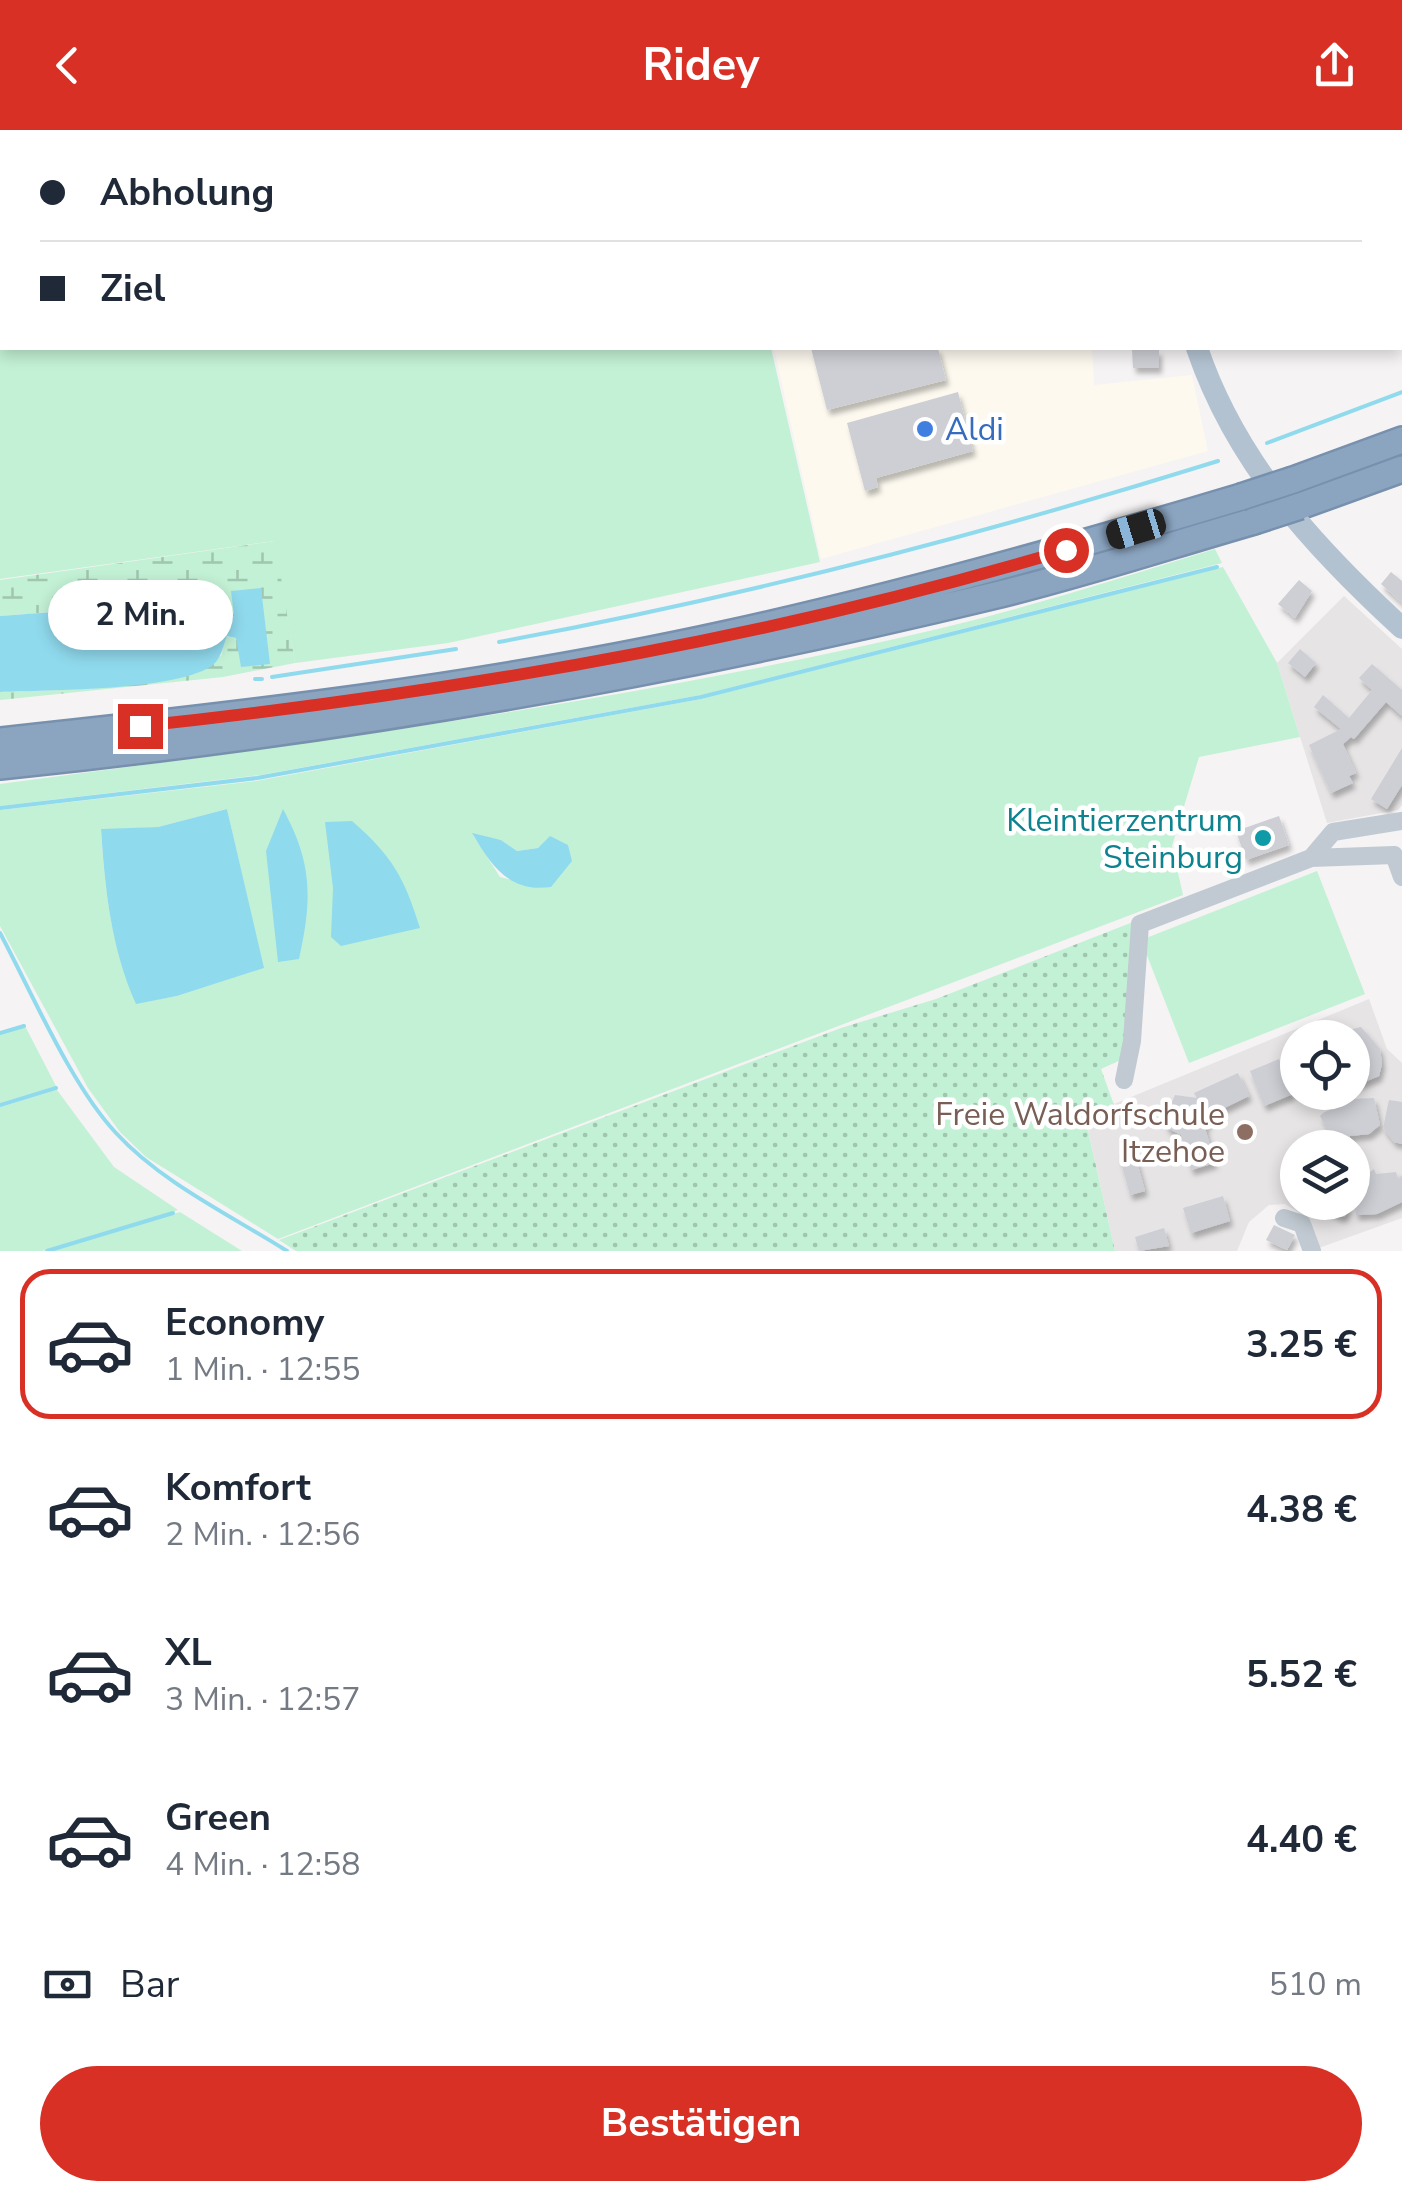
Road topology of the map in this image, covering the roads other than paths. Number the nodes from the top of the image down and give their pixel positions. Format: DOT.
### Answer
graph roads {
  1 [pos="1198,350"];
  2 [pos="1402,440"];
  3 [pos="1402,469"];
  4 [pos="1402,628"];
  5 [pos="0,741"];
  6 [pos="0,766"];
  7 [pos="1402,821"];
  8 [pos="1311,858"];
  9 [pos="1402,877"];
  10 [pos="1124,1080"];
  11 [pos="1290,1220"];
  12 [pos="1312,1251"];
  1 -- 4 [label="main road"];
  2 -- 5 [label="highway, bridge"];
  3 -- 6 [label="highway, bridge"];
  7 -- 8 [label="street"];
  8 -- 9 [label="street"];
  8 -- 10 [label="street"];
  11 -- 12 [label="street"];
}
